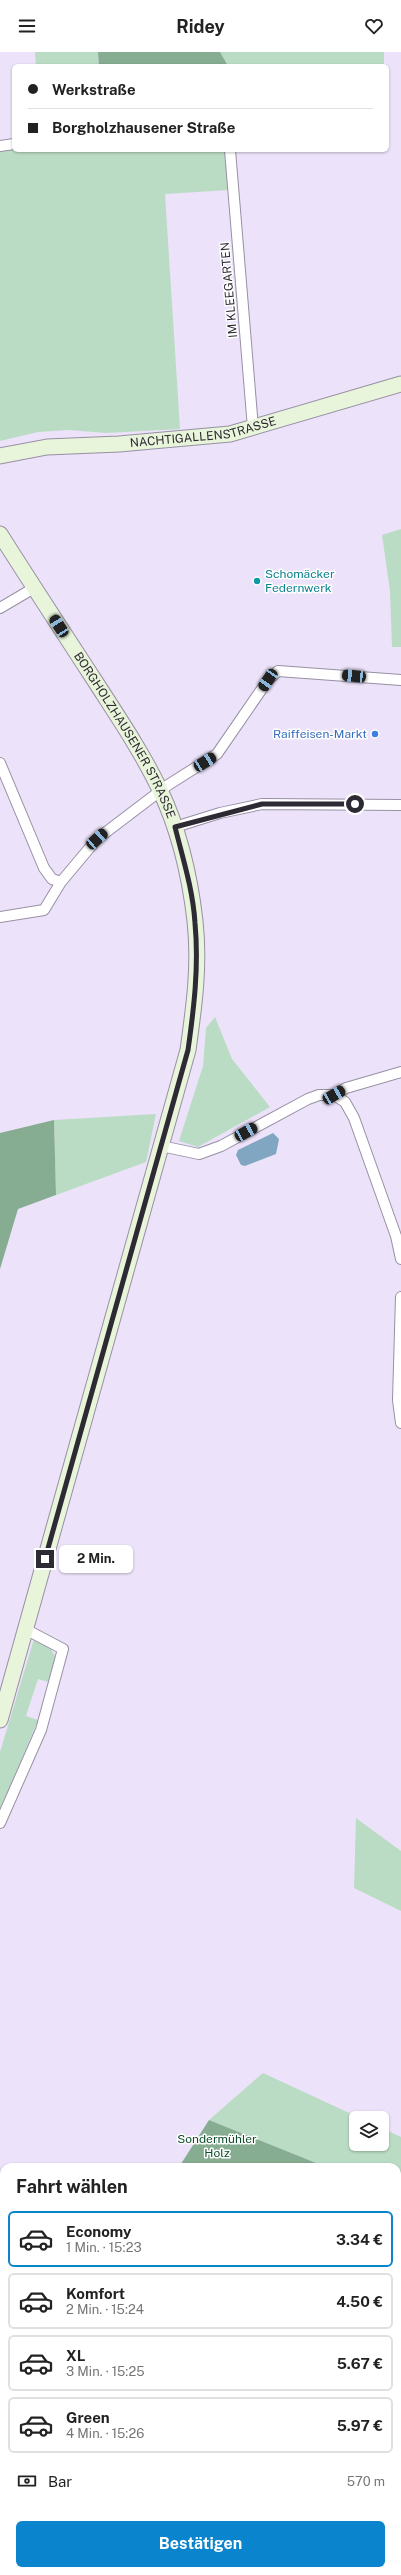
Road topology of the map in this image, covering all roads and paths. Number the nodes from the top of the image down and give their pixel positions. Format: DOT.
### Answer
graph roads {
  1 [pos="12,144"];
  2 [pos="0,146"];
  3 [pos="230,152"];
  4 [pos="401,384"];
  5 [pos="253,428"];
  6 [pos="0,456"];
  7 [pos="0,534"];
  8 [pos="34,588"];
  9 [pos="0,608"];
  10 [pos="401,680"];
  11 [pos="0,763"];
  12 [pos="161,790"];
  13 [pos="401,805"];
  14 [pos="175,827"];
  15 [pos="61,882"];
  16 [pos="0,917"];
  17 [pos="401,1072"];
  18 [pos="334,1095"];
  19 [pos="161,1146"];
  20 [pos="401,1259"];
  21 [pos="401,1298"];
  22 [pos="401,1423"];
  23 [pos="25,1630"];
  24 [pos="0,1720"];
  25 [pos="0,1823"];
  1 -- 2 [label="street"];
  3 -- 5 [label="street, IM KLEEGARTEN"];
  4 -- 5 [label="main road, NACHTIGALLENSTRASSE"];
  5 -- 6 [label="main road, NACHTIGALLENSTRASSE"];
  7 -- 8 [label="main road, BORGHOLZHAUSENER STRASSE"];
  8 -- 9 [label="street"];
  8 -- 12 [label="main road, BORGHOLZHAUSENER STRASSE"];
  10 -- 12 [label="street"];
  11 -- 15 [label="street"];
  12 -- 14 [label="main road, BORGHOLZHAUSENER STRASSE"];
  12 -- 15 [label="street"];
  13 -- 14 [label="street"];
  14 -- 19 [label="main road, BORGHOLZHAUSENER STRASSE"];
  15 -- 16 [label="street"];
  17 -- 18 [label="street"];
  18 -- 19 [label="street"];
  18 -- 20 [label="street"];
  19 -- 23 [label="main road, BORGHOLZHAUSENER STRASSE"];
  21 -- 22 [label="street"];
  23 -- 24 [label="main road, BORGHOLZHAUSENER STRASSE"];
  23 -- 25 [label="street"];
}
